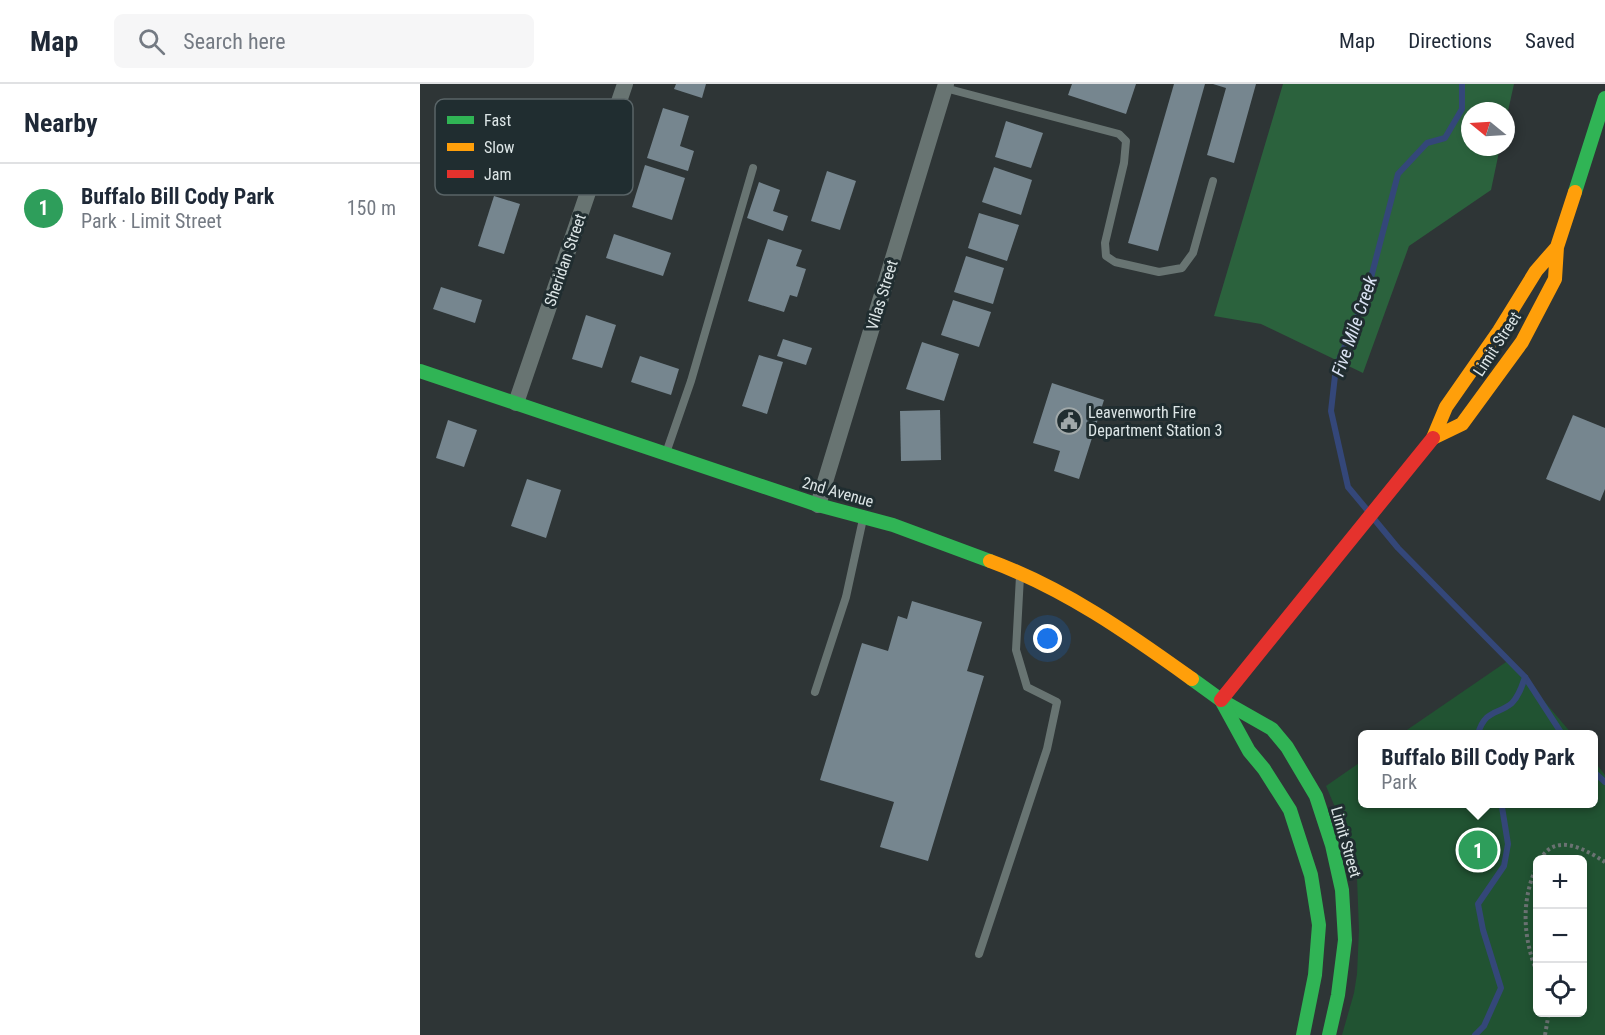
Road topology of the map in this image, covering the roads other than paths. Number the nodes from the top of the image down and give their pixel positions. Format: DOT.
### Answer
graph roads {
  1 [pos="625,84"];
  2 [pos="946,86"];
  3 [pos="1605,98"];
  4 [pos="620,99"];
  5 [pos="753,168"];
  6 [pos="1214,181"];
  7 [pos="587,195"];
  8 [pos="1557,247"];
  9 [pos="420,371"];
  10 [pos="516,403"];
  11 [pos="1433,438"];
  12 [pos="666,453"];
  13 [pos="819,505"];
  14 [pos="864,517"];
  15 [pos="1020,572"];
  16 [pos="815,692"];
  17 [pos="1221,700"];
  18 [pos="979,954"];
  19 [pos="1303,1035"];
  20 [pos="1329,1035"];
  1 -- 4 [label="street, Sheridan Street"];
  2 -- 6 [label="lane"];
  2 -- 13 [label="street, Vilas Street"];
  3 -- 8 [label="street, Limit Street"];
  5 -- 12 [label="lane"];
  7 -- 10 [label="street, Sheridan Street"];
  8 -- 11 [label="street, Limit Street"];
  8 -- 11 [label="street, Limit Street"];
  9 -- 10 [label="street, 2nd Avenue"];
  10 -- 12 [label="street, 2nd Avenue"];
  11 -- 17 [label="street, Limit Street"];
  12 -- 13 [label="street, 2nd Avenue"];
  13 -- 14 [label="street, 2nd Avenue"];
  14 -- 15 [label="street, 2nd Avenue"];
  14 -- 16 [label="lane"];
  15 -- 17 [label="street, 2nd Avenue"];
  15 -- 18 [label="lane"];
  17 -- 19 [label="street"];
  17 -- 20 [label="street, Limit Street"];
}
